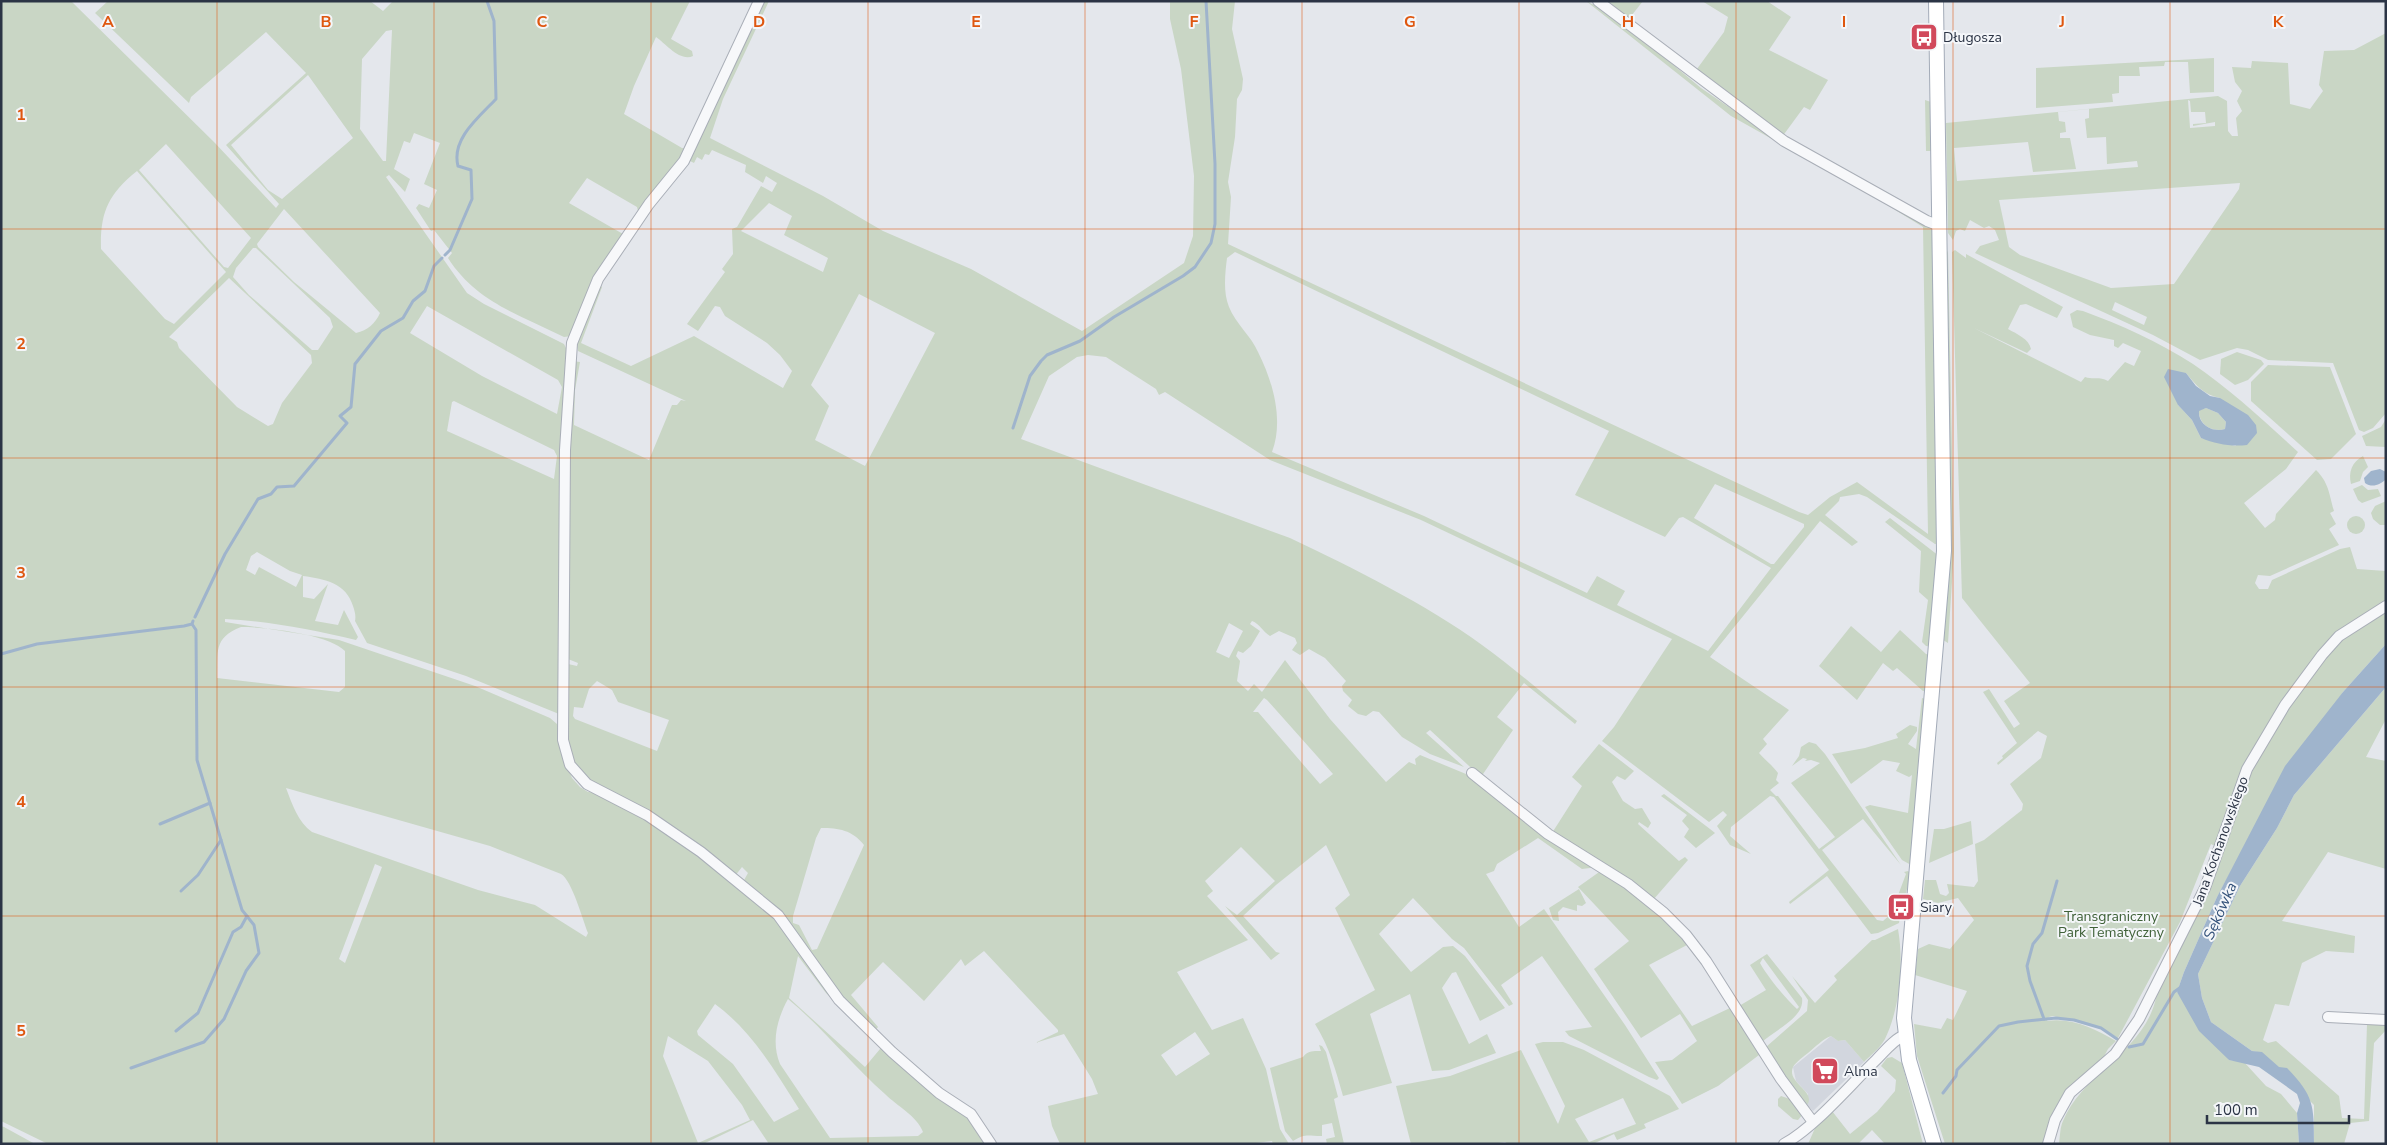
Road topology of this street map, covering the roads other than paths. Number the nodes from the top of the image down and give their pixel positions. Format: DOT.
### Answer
graph roads {
  1 [pos="759,1"];
  2 [pos="1598,1"];
  3 [pos="1936,1"];
  4 [pos="1940,226"];
  5 [pos="2386,606"];
  6 [pos="1472,773"];
  7 [pos="2328,1017"];
  8 [pos="2386,1020"];
  9 [pos="1905,1036"];
  10 [pos="1813,1122"];
  11 [pos="1786,1143"];
  12 [pos="991,1144"];
  13 [pos="1934,1144"];
  14 [pos="2048,1144"];
  1 -- 12 [label="street"];
  2 -- 4 [label="street"];
  3 -- 4 [label="main road"];
  4 -- 9 [label="main road"];
  5 -- 14 [label="street, Jana Kochanowskiego"];
  6 -- 10 [label="street"];
  7 -- 8 [label="street"];
  9 -- 10 [label="street"];
  9 -- 13 [label="main road"];
  10 -- 11 [label="street"];
}
